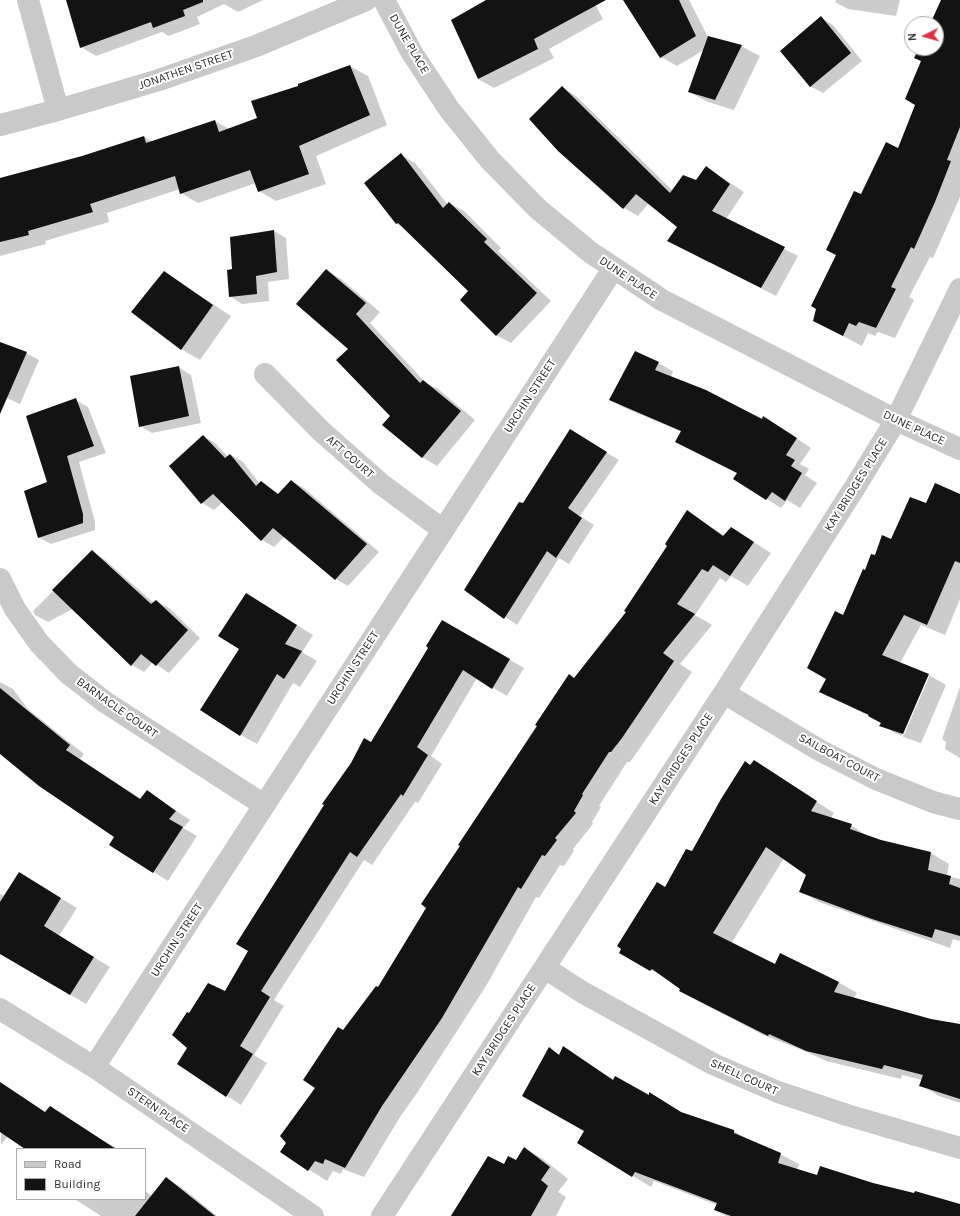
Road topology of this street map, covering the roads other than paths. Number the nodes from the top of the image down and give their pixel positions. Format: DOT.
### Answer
graph roads {
  1 [pos="28,0"];
  2 [pos="366,0"];
  3 [pos="384,0"];
  4 [pos="58,110"];
  5 [pos="0,125"];
  6 [pos="613,269"];
  7 [pos="960,289"];
  8 [pos="265,374"];
  9 [pos="896,420"];
  10 [pos="960,449"];
  11 [pos="443,530"];
  12 [pos="0,579"];
  13 [pos="724,693"];
  14 [pos="264,805"];
  15 [pos="960,809"];
  16 [pos="545,968"];
  17 [pos="0,1008"];
  18 [pos="94,1067"];
  19 [pos="960,1148"];
  20 [pos="313,1216"];
  21 [pos="382,1216"];
  1 -- 4 [label="street"];
  2 -- 4 [label="street, JONATHEN STREET"];
  3 -- 6 [label="street, DUNE PLACE"];
  4 -- 5 [label="street, JONATHEN STREET"];
  6 -- 9 [label="street, DUNE PLACE"];
  6 -- 11 [label="street, URCHIN STREET"];
  7 -- 9 [label="street, KAY BRIDGES PLACE"];
  8 -- 11 [label="street, AFT COURT"];
  9 -- 10 [label="street, DUNE PLACE"];
  9 -- 13 [label="street, KAY BRIDGES PLACE"];
  11 -- 14 [label="street, URCHIN STREET"];
  12 -- 14 [label="street, BARNACLE COURT"];
  13 -- 15 [label="street, SAILBOAT COURT"];
  13 -- 16 [label="street, KAY BRIDGES PLACE"];
  14 -- 18 [label="street, URCHIN STREET"];
  16 -- 19 [label="street, SHELL COURT"];
  16 -- 21 [label="street, KAY BRIDGES PLACE"];
  17 -- 18 [label="street, STERN PLACE"];
  18 -- 20 [label="street, STERN PLACE"];
}
